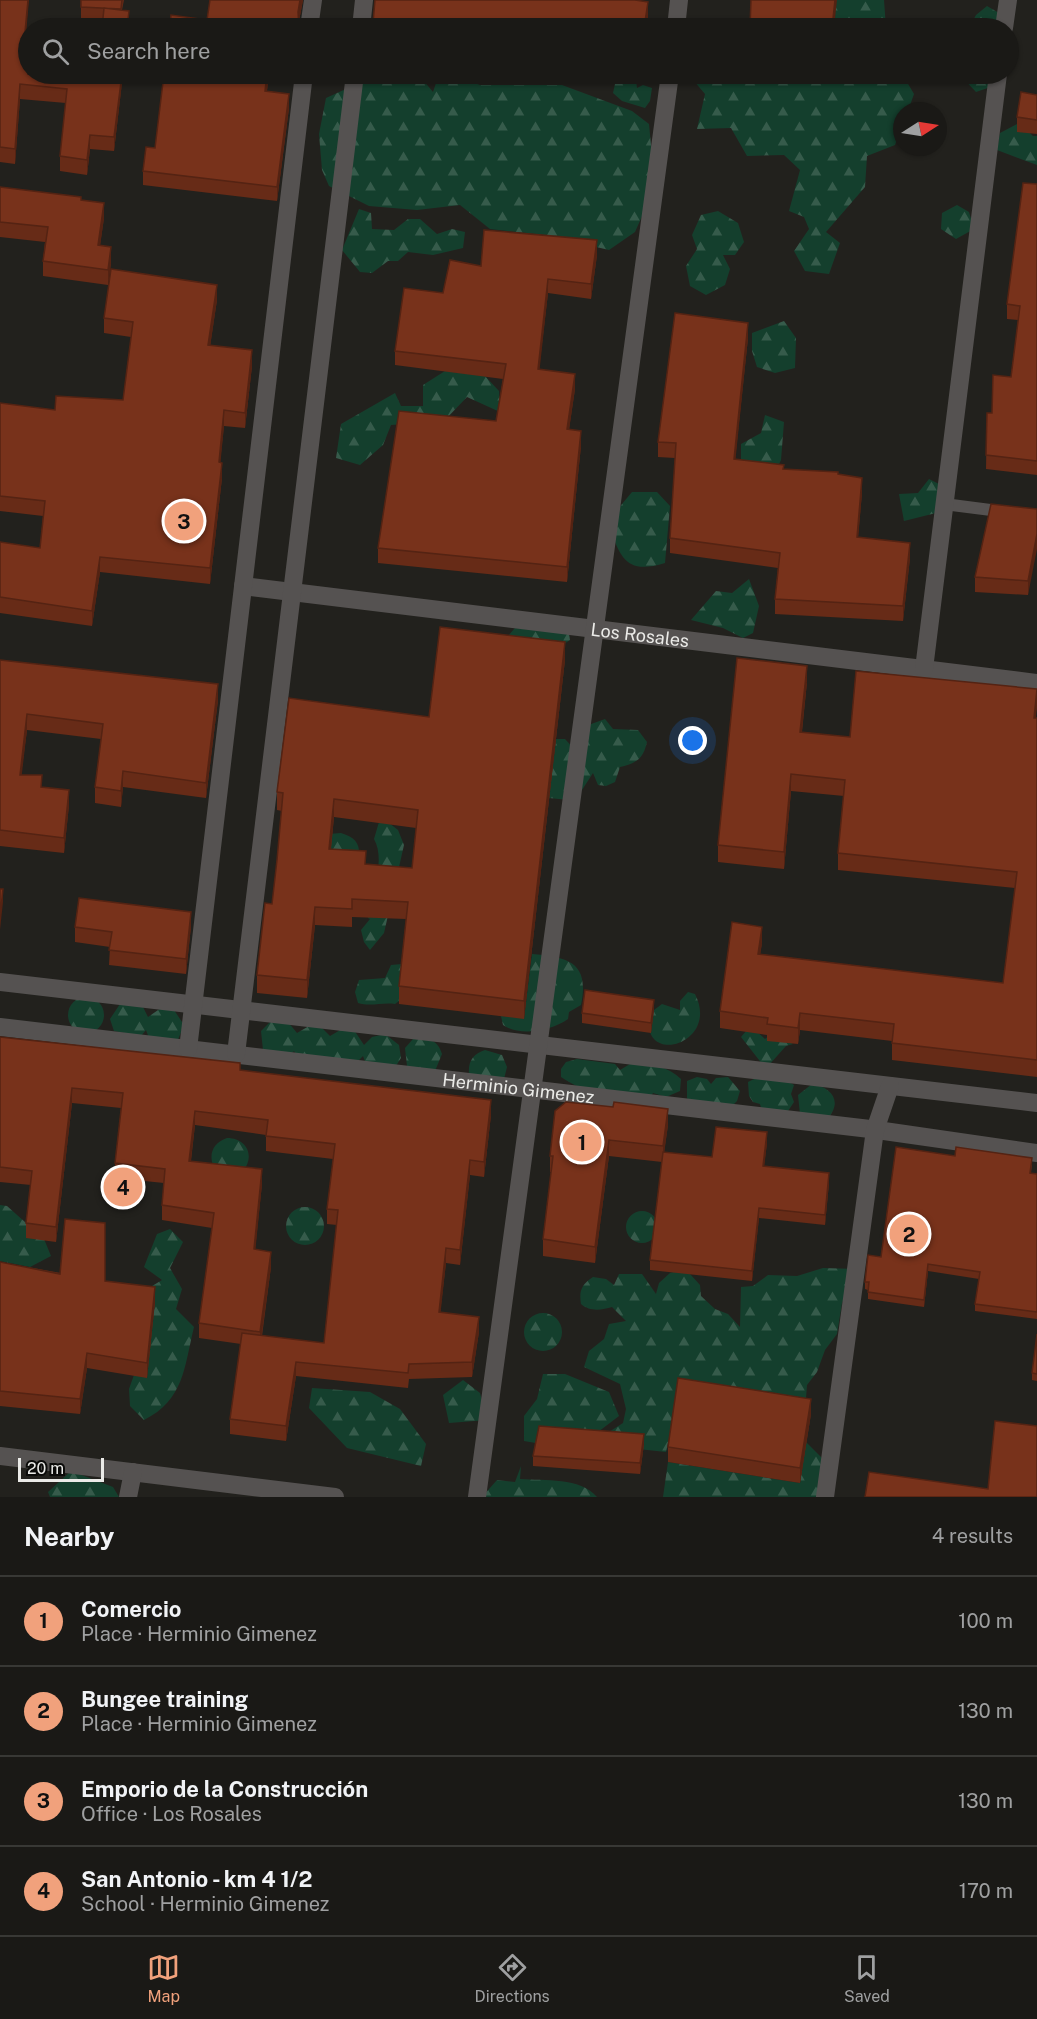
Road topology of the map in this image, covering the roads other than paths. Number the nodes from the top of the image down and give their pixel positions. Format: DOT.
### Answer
graph roads {
  1 [pos="313,0"];
  2 [pos="364,0"];
  3 [pos="679,0"];
  4 [pos="1008,0"];
  5 [pos="310,18"];
  6 [pos="362,18"];
  7 [pos="677,18"];
  8 [pos="1005,18"];
  9 [pos="303,84"];
  10 [pos="354,84"];
  11 [pos="669,84"];
  12 [pos="997,84"];
  13 [pos="944,504"];
  14 [pos="1037,516"];
  15 [pos="243,586"];
  16 [pos="292,592"];
  17 [pos="596,629"];
  18 [pos="924,669"];
  19 [pos="1037,683"];
  20 [pos="0,982"];
  21 [pos="193,1005"];
  22 [pos="241,1010"];
  23 [pos="0,1027"];
  24 [pos="538,1046"];
  25 [pos="188,1049"];
  26 [pos="236,1054"];
  27 [pos="890,1086"];
  28 [pos="532,1091"];
  29 [pos="1037,1103"];
  30 [pos="875,1130"];
  31 [pos="1037,1153"];
  32 [pos="0,1456"];
  33 [pos="133,1472"];
  34 [pos="128,1497"];
  35 [pos="334,1497"];
  36 [pos="477,1497"];
  37 [pos="825,1497"];
  1 -- 5 [label="street"];
  2 -- 6 [label="street"];
  3 -- 7 [label="street"];
  4 -- 8 [label="street"];
  9 -- 15 [label="street"];
  10 -- 16 [label="street"];
  11 -- 17 [label="street"];
  12 -- 13 [label="street"];
  13 -- 14 [label="lane"];
  13 -- 18 [label="street"];
  15 -- 16 [label="street, Los Rosales"];
  15 -- 21 [label="street"];
  16 -- 17 [label="street, Los Rosales"];
  16 -- 22 [label="street"];
  17 -- 18 [label="street, Los Rosales"];
  17 -- 24 [label="street"];
  18 -- 19 [label="street, Los Rosales"];
  20 -- 21 [label="street"];
  21 -- 22 [label="street"];
  21 -- 25 [label="street"];
  22 -- 24 [label="street"];
  22 -- 26 [label="street"];
  23 -- 25 [label="street, Herminio Gimenez"];
  24 -- 27 [label="street"];
  24 -- 28 [label="street"];
  25 -- 26 [label="street, Herminio Gimenez"];
  26 -- 28 [label="street, Herminio Gimenez"];
  27 -- 29 [label="street"];
  27 -- 30 [label="street"];
  28 -- 30 [label="street, Herminio Gimenez"];
  28 -- 36 [label="street"];
  30 -- 31 [label="street, Herminio Gimenez"];
  30 -- 37 [label="street"];
  32 -- 33 [label="street"];
  33 -- 34 [label="street"];
  33 -- 35 [label="street"];
}
